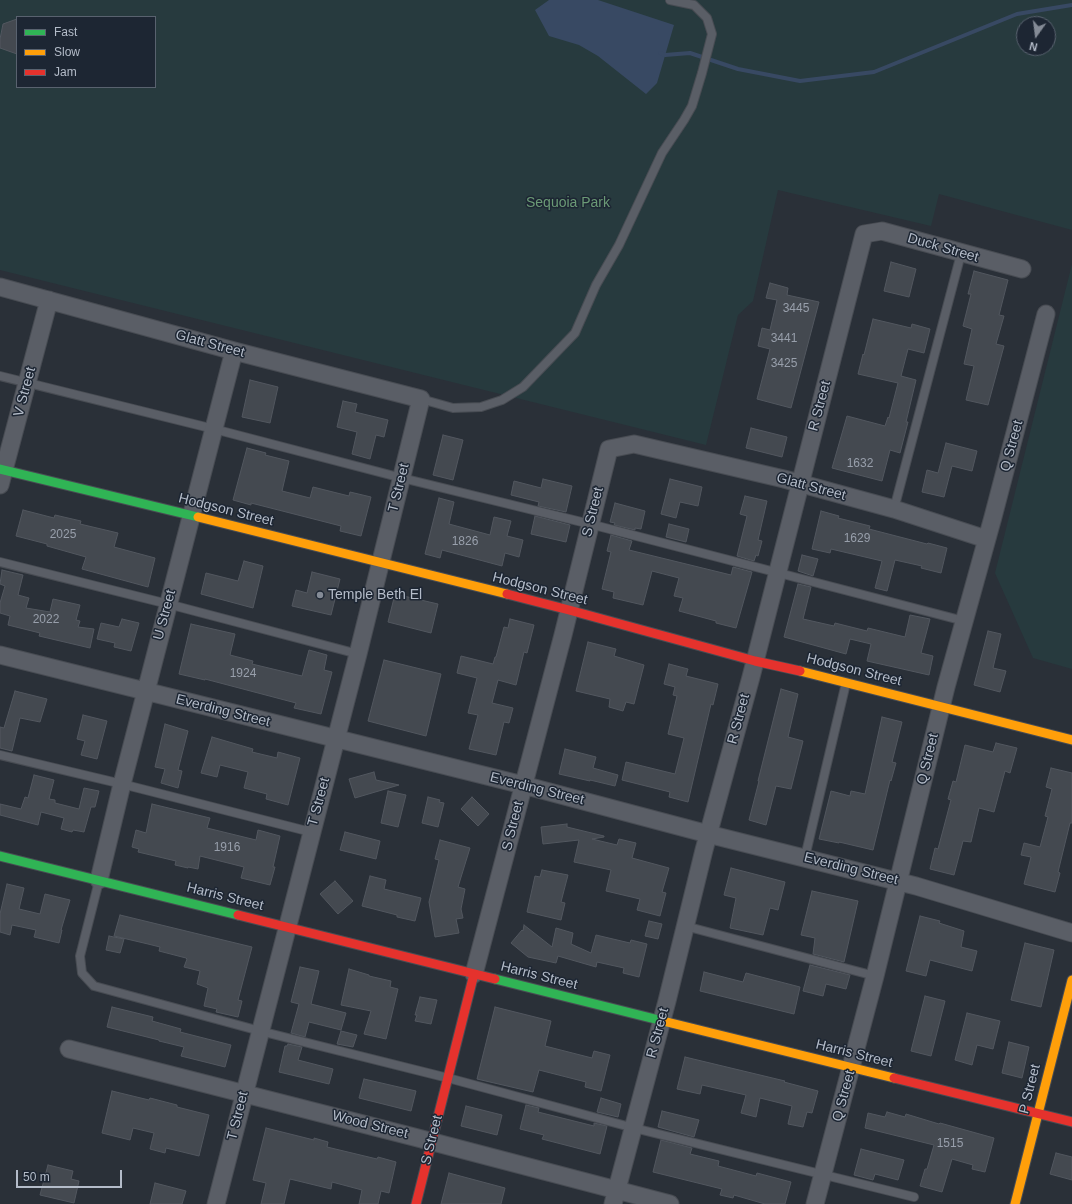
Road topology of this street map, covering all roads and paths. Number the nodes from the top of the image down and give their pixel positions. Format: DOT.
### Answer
graph roads {
  1 [pos="670,0"];
  2 [pos="864,234"];
  3 [pos="962,254"];
  4 [pos="1022,269"];
  5 [pos="0,287"];
  6 [pos="49,300"];
  7 [pos="1046,314"];
  8 [pos="234,351"];
  9 [pos="0,376"];
  10 [pos="28,383"];
  11 [pos="421,399"];
  12 [pos="214,428"];
  13 [pos="634,444"];
  14 [pos="1,475"];
  15 [pos="402,478"];
  16 [pos="799,484"];
  17 [pos="894,509"];
  18 [pos="192,516"];
  19 [pos="590,524"];
  20 [pos="986,539"];
  21 [pos="0,562"];
  22 [pos="380,563"];
  23 [pos="777,572"];
  24 [pos="168,604"];
  25 [pos="568,610"];
  26 [pos="964,621"];
  27 [pos="358,654"];
  28 [pos="0,655"];
  29 [pos="755,660"];
  30 [pos="846,682"];
  31 [pos="146,691"];
  32 [pos="941,707"];
  33 [pos="336,739"];
  34 [pos="1072,740"];
  35 [pos="0,755"];
  36 [pos="122,784"];
  37 [pos="523,785"];
  38 [pos="311,832"];
  39 [pos="708,834"];
  40 [pos="0,856"];
  41 [pos="805,857"];
  42 [pos="99,880"];
  43 [pos="897,881"];
  44 [pos="685,926"];
  45 [pos="287,927"];
  46 [pos="1072,933"];
  47 [pos="474,974"];
  48 [pos="875,976"];
  49 [pos="1072,980"];
  50 [pos="662,1020"];
  51 [pos="260,1031"];
  52 [pos="69,1049"];
  53 [pos="851,1068"];
  54 [pos="448,1078"];
  55 [pos="244,1093"];
  56 [pos="1038,1114"];
  57 [pos="1072,1122"];
  58 [pos="634,1128"];
  59 [pos="431,1142"];
  60 [pos="822,1175"];
  61 [pos="615,1197"];
  62 [pos="914,1198"];
  63 [pos="216,1204"];
  64 [pos="416,1204"];
  65 [pos="670,1204"];
  66 [pos="814,1204"];
  67 [pos="1015,1204"];
  1 -- 11 [label="lane"];
  2 -- 3 [label="street, Duck Street"];
  2 -- 16 [label="street, R Street"];
  3 -- 4 [label="street, Duck Street"];
  3 -- 17 [label="lane"];
  5 -- 6 [label="street, Glatt Street"];
  6 -- 8 [label="street, Glatt Street"];
  6 -- 10 [label="street, V Street"];
  7 -- 20 [label="street, Q Street"];
  8 -- 11 [label="street, Glatt Street"];
  8 -- 12 [label="street, U Street"];
  9 -- 10 [label="lane"];
  10 -- 12 [label="lane"];
  10 -- 14 [label="street, V Street"];
  11 -- 15 [label="street, T Street"];
  12 -- 15 [label="lane"];
  12 -- 18 [label="street, U Street"];
  13 -- 16 [label="street, Glatt Street"];
  13 -- 19 [label="street, S Street"];
  14 -- 18 [label="main road, Hodgson Street"];
  15 -- 19 [label="lane"];
  15 -- 22 [label="street, T Street"];
  16 -- 17 [label="street, Glatt Street"];
  16 -- 23 [label="street, R Street"];
  17 -- 20 [label="street, Glatt Street"];
  18 -- 22 [label="main road, Hodgson Street"];
  18 -- 24 [label="street, U Street"];
  19 -- 23 [label="lane"];
  19 -- 25 [label="street, S Street"];
  20 -- 26 [label="street, Q Street"];
  21 -- 24 [label="lane"];
  22 -- 25 [label="main road, Hodgson Street"];
  22 -- 27 [label="street, T Street"];
  23 -- 26 [label="lane"];
  23 -- 29 [label="street, R Street"];
  24 -- 27 [label="lane"];
  24 -- 31 [label="street, U Street"];
  25 -- 29 [label="main road, Hodgson Street"];
  25 -- 37 [label="street, S Street"];
  26 -- 32 [label="street, Q Street"];
  27 -- 33 [label="street, T Street"];
  28 -- 31 [label="street, Everding Street"];
  29 -- 30 [label="main road, Hodgson Street"];
  29 -- 39 [label="street, R Street"];
  30 -- 32 [label="main road, Hodgson Street"];
  30 -- 41 [label="lane"];
  31 -- 33 [label="street, Everding Street"];
  31 -- 36 [label="street, U Street"];
  32 -- 34 [label="main road, Hodgson Street"];
  32 -- 43 [label="street, Q Street"];
  33 -- 37 [label="street, Everding Street"];
  33 -- 38 [label="street, T Street"];
  35 -- 36 [label="lane"];
  36 -- 38 [label="lane"];
  36 -- 42 [label="street, U Street"];
  37 -- 39 [label="street, Everding Street"];
  37 -- 47 [label="street, S Street"];
  38 -- 45 [label="street, T Street"];
  39 -- 41 [label="street, Everding Street"];
  39 -- 44 [label="street, R Street"];
  40 -- 42 [label="main road, Harris Street"];
  41 -- 43 [label="street, Everding Street"];
  42 -- 45 [label="main road, Harris Street"];
  42 -- 51 [label="lane"];
  43 -- 46 [label="street, Everding Street"];
  43 -- 48 [label="street, Q Street"];
  44 -- 48 [label="lane"];
  44 -- 50 [label="street, R Street"];
  45 -- 47 [label="main road, Harris Street"];
  45 -- 51 [label="street, T Street"];
  47 -- 50 [label="main road, Harris Street"];
  47 -- 54 [label="main road, S Street"];
  48 -- 53 [label="street, Q Street"];
  49 -- 56 [label="main road, P Street"];
  50 -- 53 [label="main road, Harris Street"];
  50 -- 58 [label="street, R Street"];
  51 -- 54 [label="lane"];
  51 -- 55 [label="street, T Street"];
  52 -- 55 [label="street, Wood Street"];
  53 -- 56 [label="main road, Harris Street"];
  53 -- 60 [label="street, Q Street"];
  54 -- 58 [label="lane"];
  54 -- 59 [label="main road, S Street"];
  55 -- 59 [label="street, Wood Street"];
  55 -- 63 [label="street, T Street"];
  56 -- 57 [label="main road, Harris Street"];
  56 -- 67 [label="main road, P Street"];
  58 -- 60 [label="lane"];
  58 -- 61 [label="street, R Street"];
  59 -- 61 [label="street, Wood Street"];
  59 -- 64 [label="main road, S Street"];
  60 -- 62 [label="lane"];
  60 -- 66 [label="street, Q Street"];
  61 -- 65 [label="street, Wood Street"];
}
